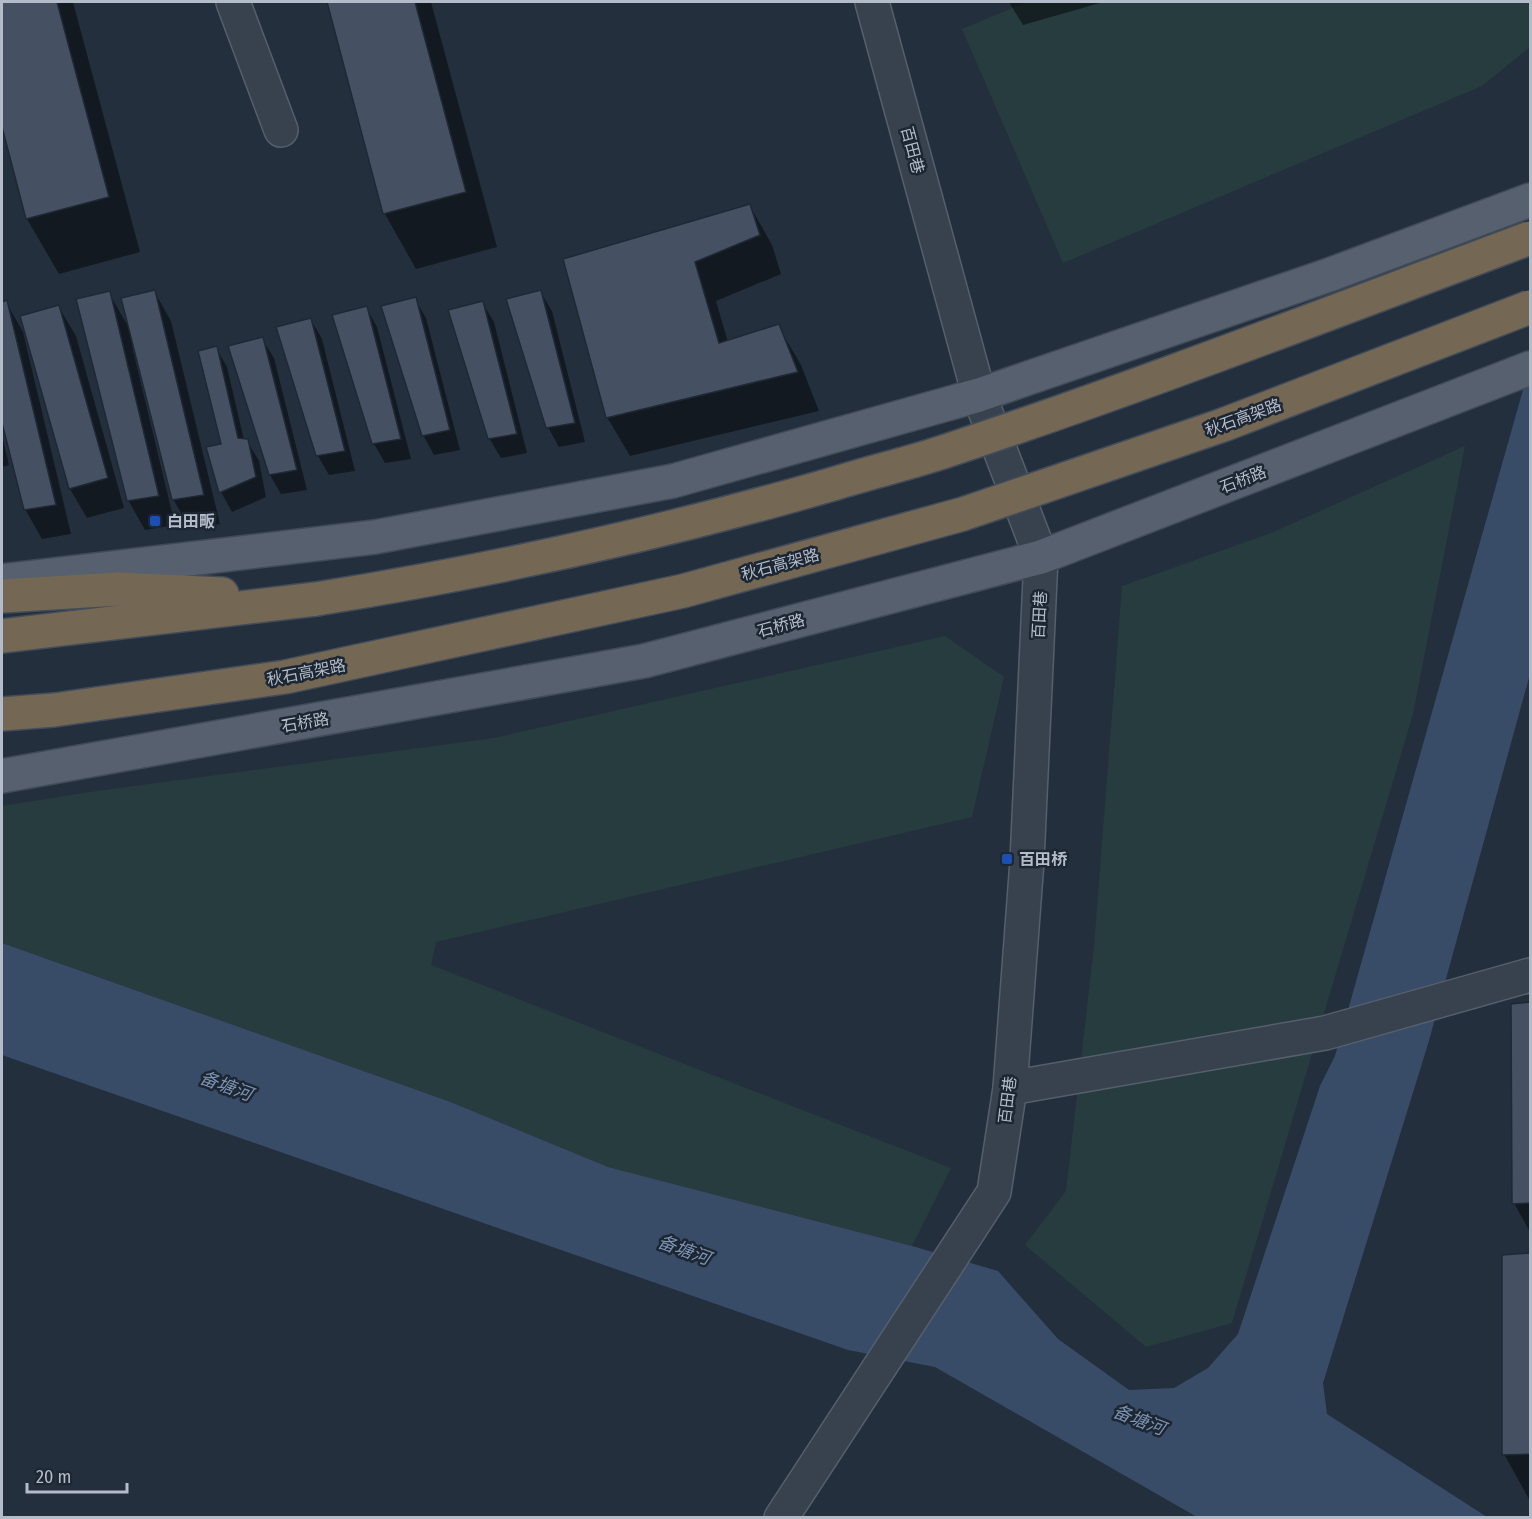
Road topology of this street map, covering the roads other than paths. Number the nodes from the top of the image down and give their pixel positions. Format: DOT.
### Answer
graph roads {
  1 [pos="233,2"];
  2 [pos="872,2"];
  3 [pos="281,130"];
  4 [pos="1530,183"];
  5 [pos="1530,200"];
  6 [pos="1440,234"];
  7 [pos="1530,238"];
  8 [pos="1530,308"];
  9 [pos="1524,371"];
  10 [pos="979,394"];
  11 [pos="1041,557"];
  12 [pos="2,581"];
  13 [pos="2,596"];
  14 [pos="316,599"];
  15 [pos="2,636"];
  16 [pos="54,710"];
  17 [pos="2,714"];
  18 [pos="2,724"];
  19 [pos="2,776"];
  20 [pos="1530,975"];
  21 [pos="1010,1088"];
  22 [pos="781,1518"];
  1 -- 3 [label="street"];
  2 -- 10 [label="street, 百田巷"];
  4 -- 6 [label="main road"];
  5 -- 6 [label="main road"];
  6 -- 10 [label="main road"];
  7 -- 14 [label="highway, bridge"];
  8 -- 16 [label="highway, 秋石高架路, bridge"];
  9 -- 11 [label="main road, 石桥路"];
  10 -- 11 [label="street, 百田巷"];
  10 -- 12 [label="main road"];
  11 -- 19 [label="main road, 石桥路"];
  11 -- 21 [label="street, 百田巷"];
  13 -- 14 [label="highway"];
  14 -- 15 [label="highway"];
  16 -- 17 [label="highway, 秋石高架路, bridge"];
  16 -- 18 [label="highway, bridge"];
  20 -- 21 [label="street"];
  21 -- 22 [label="street, 百田巷"];
}
